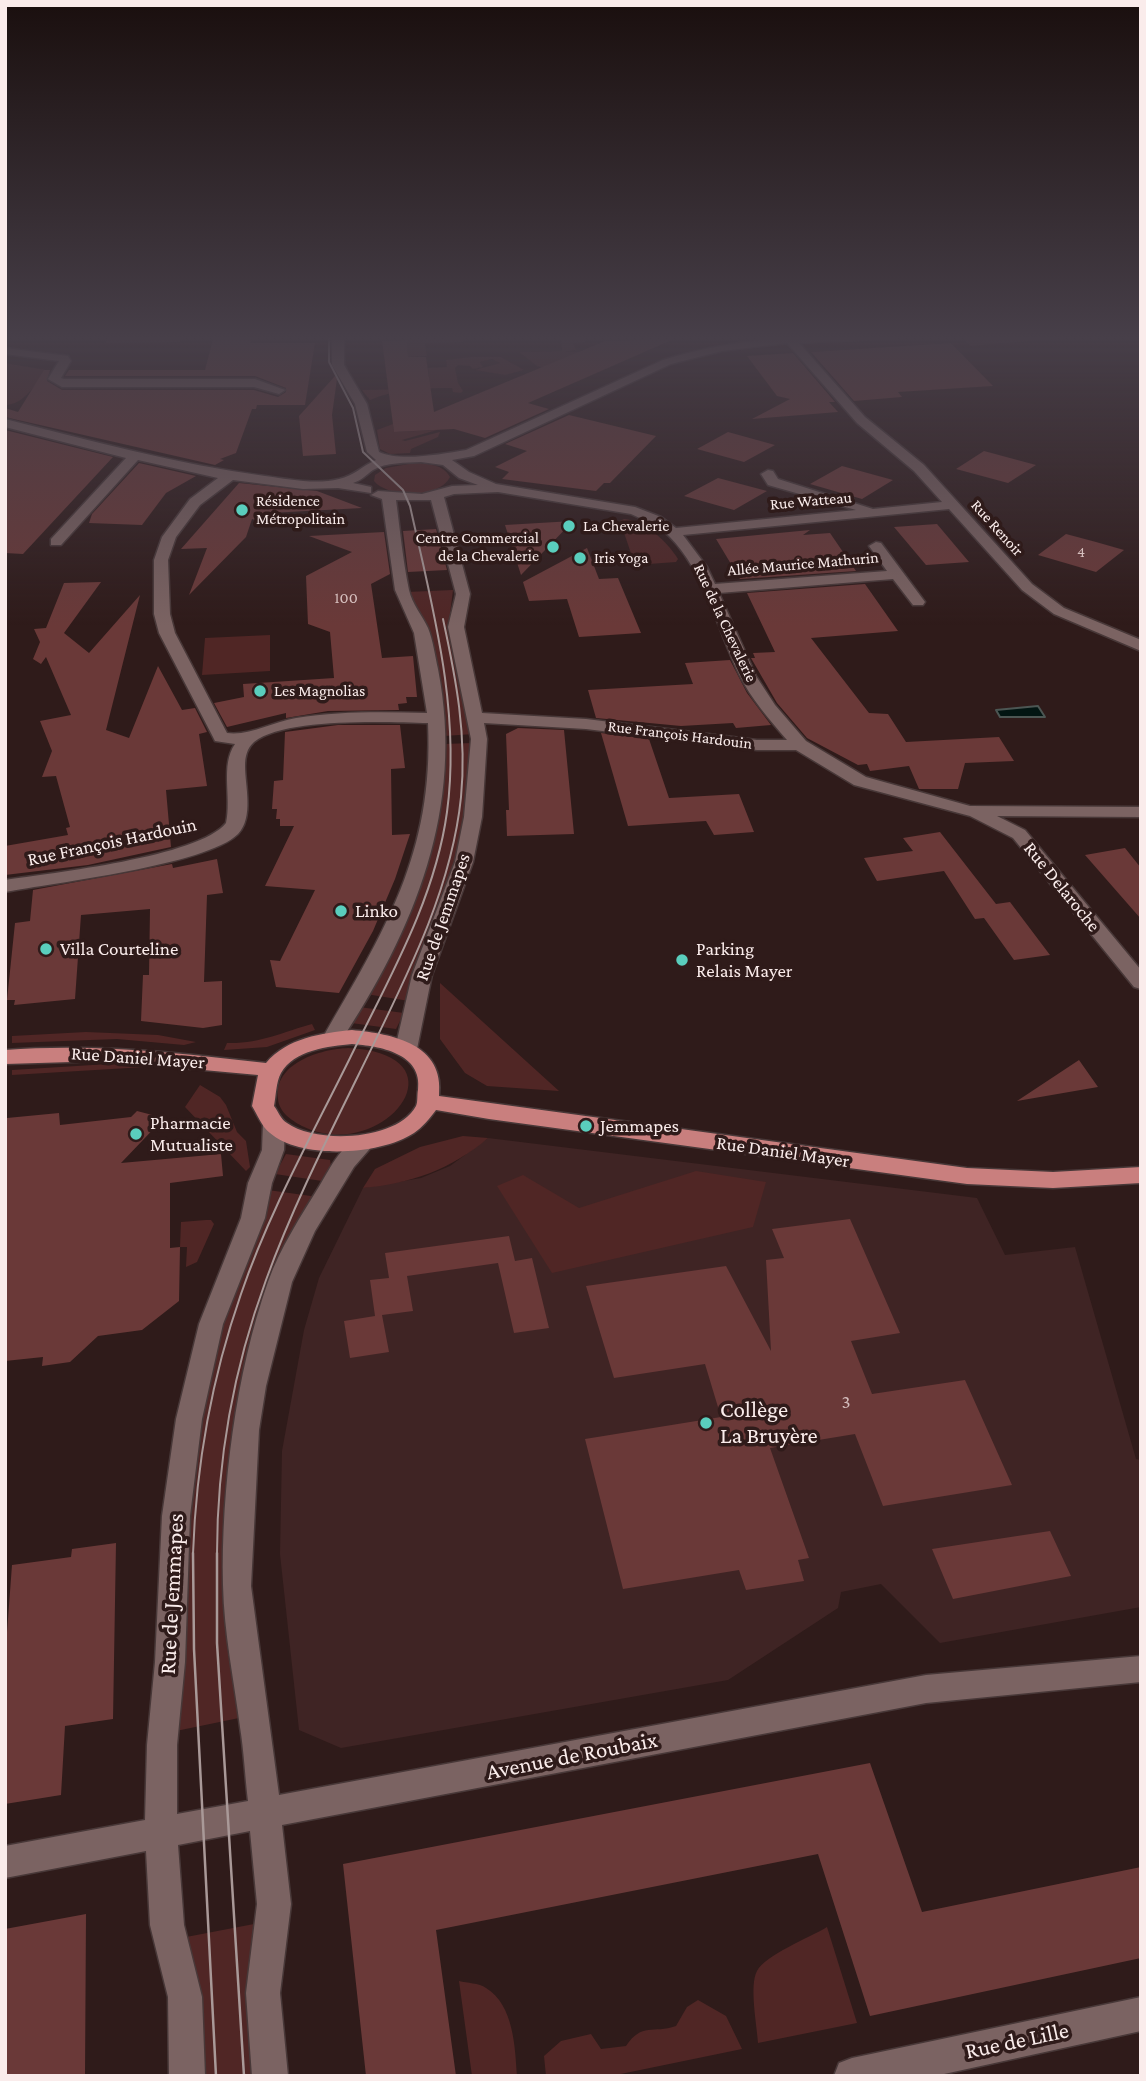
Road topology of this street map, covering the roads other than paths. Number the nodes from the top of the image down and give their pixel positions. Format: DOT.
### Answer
graph roads {
  1 [pos="41,432"];
  2 [pos="368,432"];
  3 [pos="515,432"];
  4 [pos="876,432"];
  5 [pos="469,453"];
  6 [pos="135,456"];
  7 [pos="434,459"];
  8 [pos="394,460"];
  9 [pos="459,471"];
  10 [pos="768,474"];
  11 [pos="229,476"];
  12 [pos="359,477"];
  13 [pos="338,485"];
  14 [pos="498,488"];
  15 [pos="366,490"];
  16 [pos="445,493"];
  17 [pos="389,498"];
  18 [pos="953,505"];
  19 [pos="878,512"];
  20 [pos="673,532"];
  21 [pos="56,542"];
  22 [pos="876,546"];
  23 [pos="898,573"];
  24 [pos="710,589"];
  25 [pos="918,602"];
  26 [pos="1141,627"];
  27 [pos="1120,639"];
  28 [pos="1141,646"];
  29 [pos="435,718"];
  30 [pos="476,718"];
  31 [pos="246,740"];
  32 [pos="800,745"];
  33 [pos="969,811"];
  34 [pos="1141,813"];
  35 [pos="5,886"];
  36 [pos="1141,984"];
  37 [pos="332,1039"];
  38 [pos="406,1049"];
  39 [pos="5,1057"];
  40 [pos="271,1070"];
  41 [pos="428,1101"];
  42 [pos="274,1125"];
  43 [pos="363,1144"];
  44 [pos="1141,1175"];
  45 [pos="1141,1669"];
  46 [pos="266,1814"];
  47 [pos="161,1833"];
  48 [pos="5,1862"];
  49 [pos="1141,2014"];
  50 [pos="187,2076"];
  51 [pos="270,2076"];
  52 [pos="852,2076"];
  1 -- 6 [label="street"];
  2 -- 8 [label="street"];
  3 -- 5 [label="street"];
  4 -- 18 [label="street, Rue Renoir"];
  5 -- 7 [label="street"];
  5 -- 9 [label="street"];
  6 -- 11 [label="street"];
  6 -- 21 [label="street"];
  7 -- 8 [label="street"];
  7 -- 9 [label="street, Rue de la Chevalerie"];
  8 -- 12 [label="street"];
  9 -- 14 [label="street, Rue de la Chevalerie"];
  9 -- 16 [label="street"];
  10 -- 19 [label="street"];
  11 -- 13 [label="street"];
  11 -- 31 [label="street"];
  12 -- 13 [label="street"];
  12 -- 15 [label="street"];
  13 -- 15 [label="street"];
  14 -- 16 [label="street, Rue de la Chevalerie"];
  14 -- 20 [label="street, Rue de la Chevalerie"];
  15 -- 17 [label="street"];
  16 -- 17 [label="street, Rue de la Chevalerie"];
  16 -- 30 [label="street, Rue de Jemmapes"];
  17 -- 29 [label="street, Rue de Jemmapes"];
  18 -- 19 [label="street, Rue Watteau"];
  18 -- 27 [label="street, Rue Renoir"];
  19 -- 20 [label="street, Rue Watteau"];
  20 -- 24 [label="street, Rue de la Chevalerie"];
  22 -- 23 [label="street, Allée Maurice Mathurin"];
  23 -- 24 [label="street, Allée Maurice Mathurin"];
  23 -- 25 [label="street, Allée Maurice Mathurin"];
  24 -- 32 [label="street, Rue de la Chevalerie"];
  26 -- 27 [label="street"];
  27 -- 28 [label="street, Rue Renoir"];
  29 -- 31 [label="street"];
  29 -- 37 [label="street, Rue de Jemmapes"];
  30 -- 32 [label="street, Rue François Hardouin"];
  30 -- 38 [label="street, Rue de Jemmapes"];
  31 -- 35 [label="street, Rue François Hardouin"];
  32 -- 33 [label="street, Rue de la Chevalerie"];
  33 -- 34 [label="street, Rue de la Chevalerie"];
  33 -- 36 [label="street, Rue Delaroche"];
  37 -- 38 [label="main road"];
  37 -- 40 [label="main road"];
  38 -- 41 [label="main road"];
  39 -- 40 [label="main road, Rue Daniel Mayer"];
  40 -- 42 [label="main road"];
  41 -- 43 [label="main road"];
  41 -- 44 [label="main road, Rue Daniel Mayer"];
  42 -- 43 [label="main road"];
  42 -- 47 [label="street, Rue de Jemmapes"];
  43 -- 46 [label="street"];
  45 -- 46 [label="street, Avenue de Roubaix"];
  46 -- 47 [label="street, Avenue de Roubaix"];
  46 -- 51 [label="street"];
  47 -- 48 [label="street, Avenue de Roubaix"];
  47 -- 50 [label="street, Rue de Jemmapes"];
  49 -- 52 [label="street, Rue de Lille"];
}
